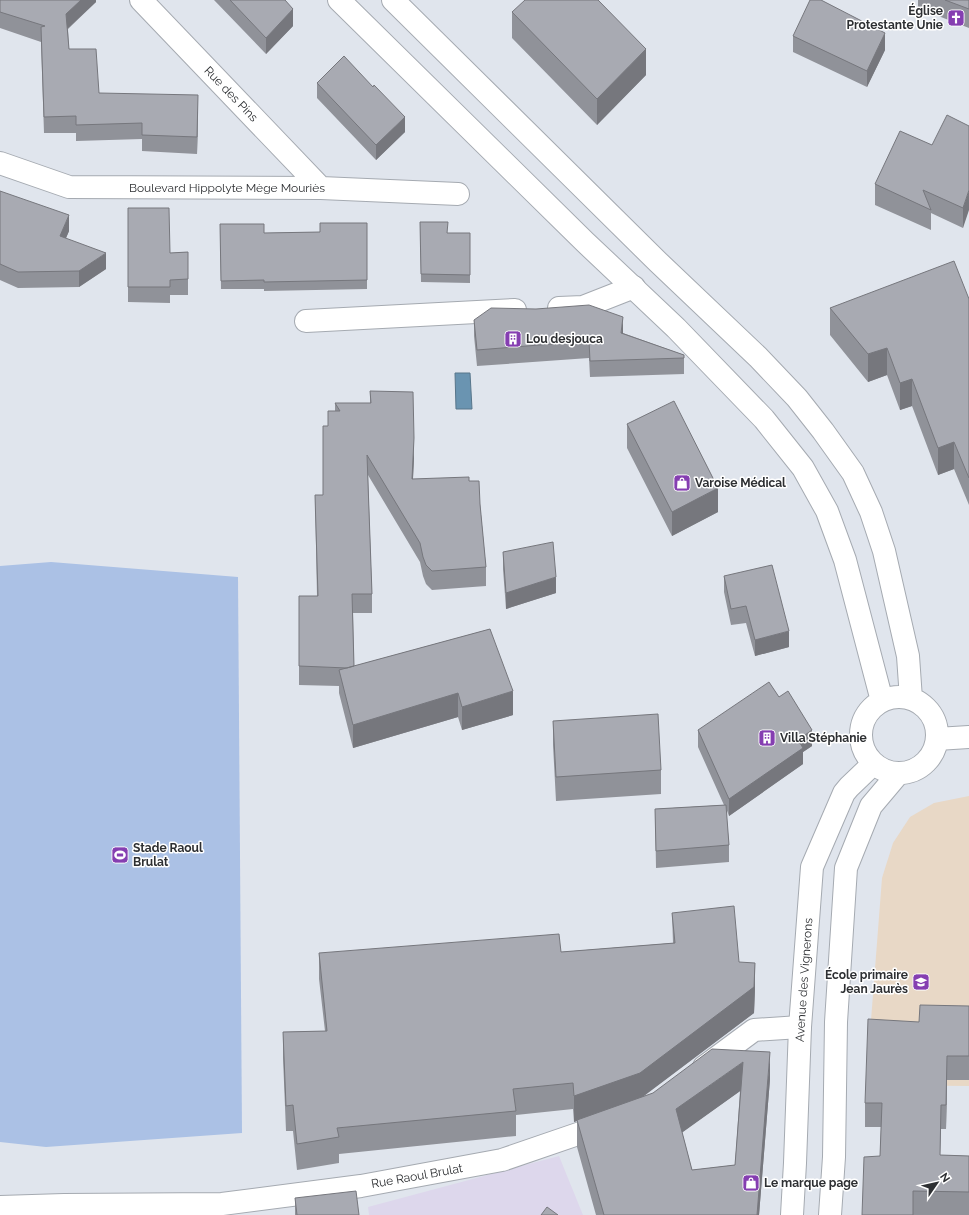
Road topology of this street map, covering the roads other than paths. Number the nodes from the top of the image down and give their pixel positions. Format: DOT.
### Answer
graph roads {
  1 [pos="141,0"];
  2 [pos="339,0"];
  3 [pos="393,0"];
  4 [pos="0,162"];
  5 [pos="321,188"];
  6 [pos="458,194"];
  7 [pos="634,287"];
  8 [pos="306,321"];
  9 [pos="911,699"];
  10 [pos="882,701"];
  11 [pos="969,737"];
  12 [pos="937,739"];
  13 [pos="873,764"];
  14 [pos="898,774"];
  15 [pos="800,1027"];
  16 [pos="691,1077"];
  17 [pos="624,1118"];
  18 [pos="0,1207"];
  19 [pos="792,1215"];
  20 [pos="830,1215"];
  1 -- 5 [label="main road, Rue des Pins"];
  2 -- 7 [label="main road"];
  3 -- 9 [label="main road"];
  4 -- 5 [label="main road, Boulevard Hippolyte Mège Mouriès"];
  5 -- 6 [label="main road, Boulevard Hippolyte Mège Mouriès"];
  7 -- 8 [label="main road"];
  7 -- 10 [label="main road"];
  9 -- 10 [label="main road"];
  9 -- 12 [label="main road"];
  10 -- 13 [label="main road"];
  11 -- 12 [label="main road"];
  12 -- 14 [label="main road"];
  13 -- 14 [label="main road"];
  13 -- 15 [label="main road, Avenue des Vignerons"];
  14 -- 20 [label="main road"];
  15 -- 16 [label="main road"];
  15 -- 19 [label="main road, Avenue des Vignerons"];
  17 -- 18 [label="main road, Rue Raoul Brulat"];
}
